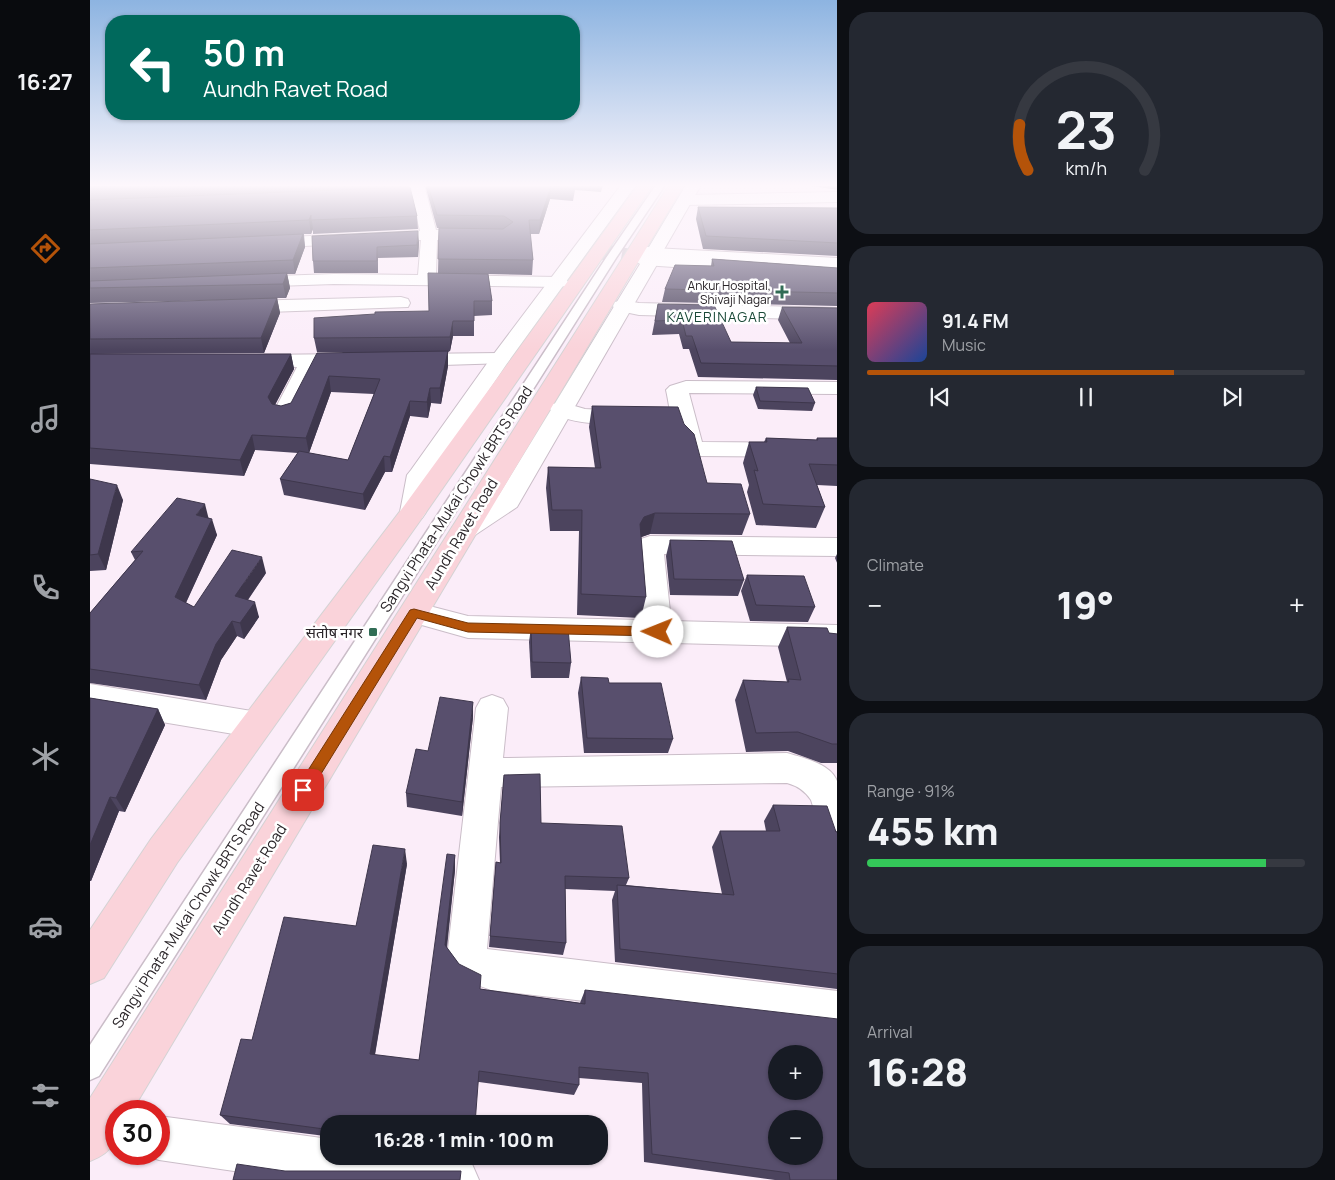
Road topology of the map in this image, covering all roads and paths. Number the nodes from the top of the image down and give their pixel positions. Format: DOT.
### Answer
graph roads {
  1 [pos="306,240"];
  2 [pos="429,240"];
  3 [pos="597,240"];
  4 [pos="607,240"];
  5 [pos="623,240"];
  6 [pos="651,240"];
  7 [pos="656,240"];
  8 [pos="246,243"];
  9 [pos="648,256"];
  10 [pos="702,260"];
  11 [pos="837,263"];
  12 [pos="837,274"];
  13 [pos="427,279"];
  14 [pos="559,282"];
  15 [pos="233,283"];
  16 [pos="401,303"];
  17 [pos="622,306"];
  18 [pos="223,307"];
  19 [pos="837,314"];
  20 [pos="500,359"];
  21 [pos="232,361"];
  22 [pos="310,361"];
  23 [pos="837,388"];
  24 [pos="561,409"];
  25 [pos="284,413"];
  26 [pos="666,417"];
  27 [pos="837,450"];
  28 [pos="413,512"];
  29 [pos="463,531"];
  30 [pos="837,548"];
  31 [pos="414,613"];
  32 [pos="658,632"];
  33 [pos="837,636"];
  34 [pos="90,697"];
  35 [pos="492,708"];
  36 [pos="257,725"];
  37 [pos="486,773"];
  38 [pos="837,832"];
  39 [pos="101,933"];
  40 [pos="90,964"];
  41 [pos="837,1010"];
  42 [pos="90,1066"];
  43 [pos="101,1134"];
  44 [pos="170,1140"];
  45 [pos="456,1180"];
  1 -- 8 [label="street"];
  2 -- 13 [label="street"];
  3 -- 14 [label="street"];
  4 -- 28 [label="main road"];
  5 -- 42 [label="lane, Sangvi Phata-Mukai Chowk BRTS Road"];
  6 -- 29 [label="main road, Aundh Ravet Road"];
  7 -- 9 [label="street"];
  9 -- 10 [label="street"];
  9 -- 17 [label="street"];
  10 -- 11 [label="street"];
  10 -- 12 [label="street"];
  13 -- 14 [label="street"];
  13 -- 15 [label="street"];
  14 -- 20 [label="street"];
  16 -- 18 [label="street"];
  17 -- 19 [label="street"];
  17 -- 24 [label="street"];
  20 -- 22 [label="street"];
  20 -- 28 [label="street"];
  21 -- 22 [label="street"];
  22 -- 25 [label="street"];
  23 -- 26 [label="street"];
  24 -- 26 [label="street"];
  24 -- 29 [label="street"];
  26 -- 27 [label="street"];
  28 -- 36 [label="main road"];
  29 -- 31 [label="main road, Aundh Ravet Road"];
  30 -- 32 [label="street"];
  31 -- 32 [label="street"];
  31 -- 43 [label="main road, Aundh Ravet Road"];
  32 -- 33 [label="street"];
  34 -- 36 [label="street"];
  35 -- 37 [label="street"];
  36 -- 39 [label="main road"];
  37 -- 38 [label="street"];
  37 -- 41 [label="street"];
  39 -- 40 [label="main road"];
  44 -- 45 [label="street"];
}
